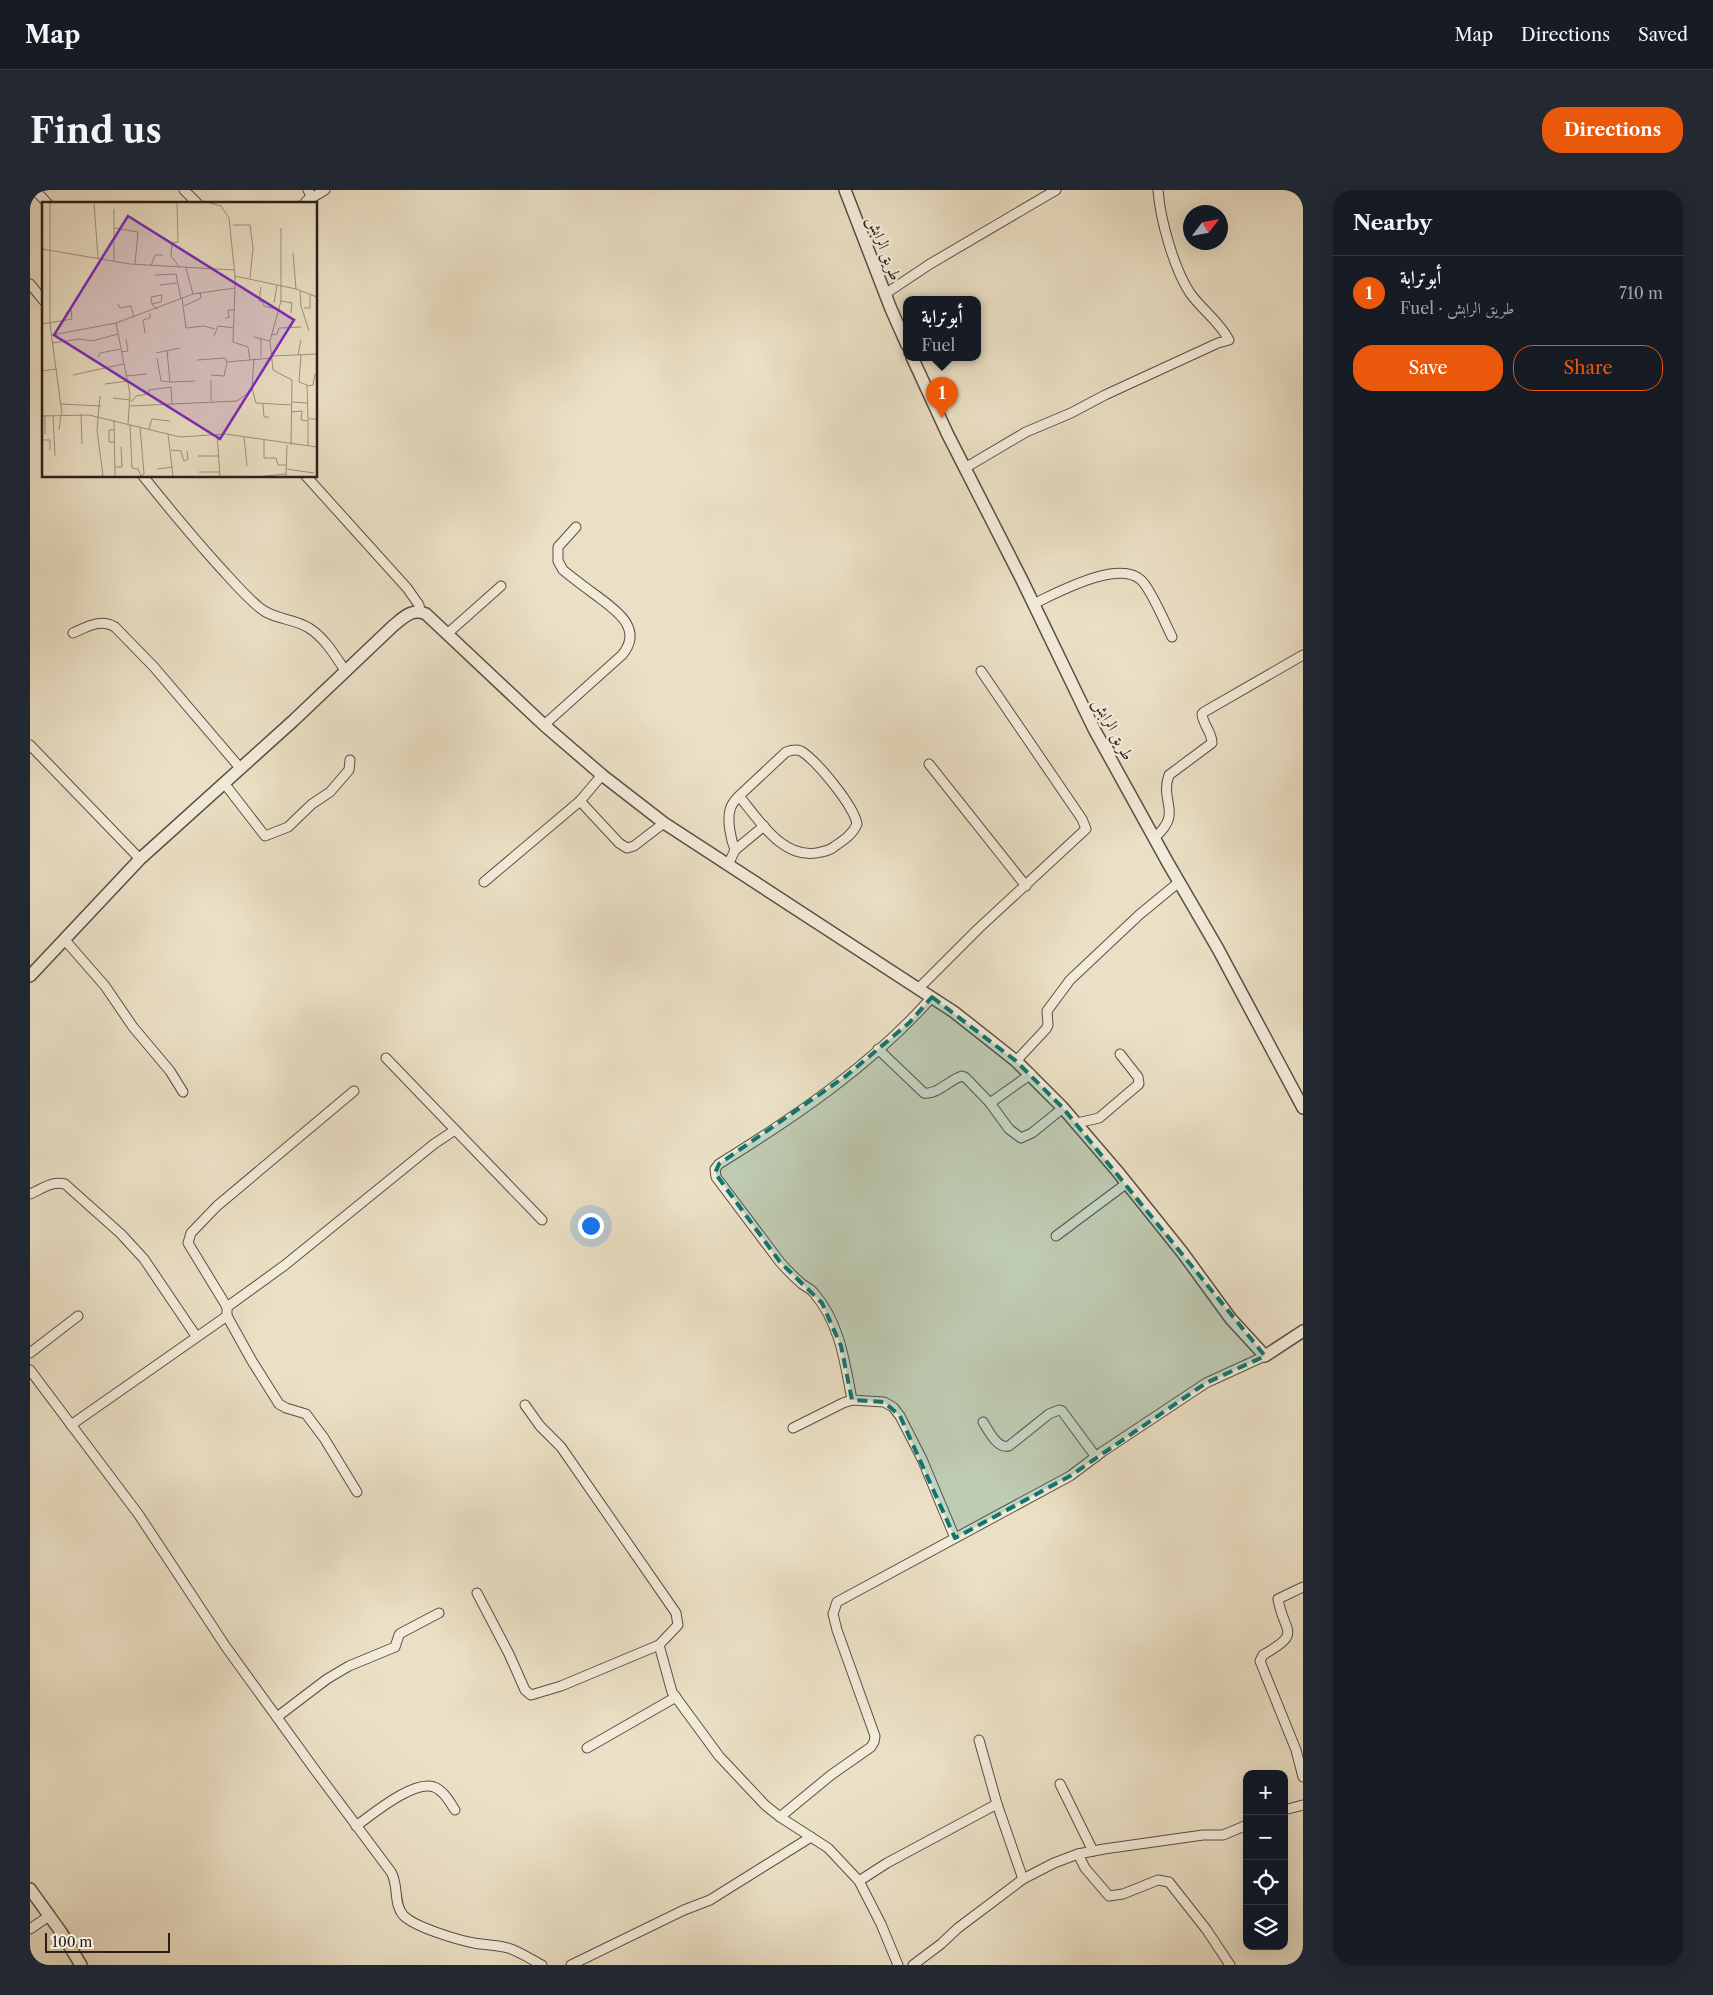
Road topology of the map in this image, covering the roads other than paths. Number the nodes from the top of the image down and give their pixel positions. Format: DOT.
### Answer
graph roads {
  1 [pos="35,190"];
  2 [pos="184,190"];
  3 [pos="324,190"];
  4 [pos="845,190"];
  5 [pos="1056,190"];
  6 [pos="1158,190"];
  7 [pos="307,198"];
  8 [pos="46,202"];
  9 [pos="196,202"];
  10 [pos="30,284"];
  11 [pos="885,294"];
  12 [pos="42,299"];
  13 [pos="903,336"];
  14 [pos="914,361"];
  15 [pos="965,468"];
  16 [pos="144,478"];
  17 [pos="308,478"];
  18 [pos="576,527"];
  19 [pos="501,586"];
  20 [pos="1033,604"];
  21 [pos="420,612"];
  22 [pos="73,633"];
  23 [pos="447,634"];
  24 [pos="1172,637"];
  25 [pos="1303,654"];
  26 [pos="981,671"];
  27 [pos="346,672"];
  28 [pos="544,725"];
  29 [pos="30,745"];
  30 [pos="350,760"];
  31 [pos="929,764"];
  32 [pos="241,768"];
  33 [pos="602,775"];
  34 [pos="224,783"];
  35 [pos="739,796"];
  36 [pos="580,801"];
  37 [pos="664,823"];
  38 [pos="764,826"];
  39 [pos="1154,838"];
  40 [pos="735,850"];
  41 [pos="140,859"];
  42 [pos="728,865"];
  43 [pos="484,882"];
  44 [pos="1179,882"];
  45 [pos="1026,886"];
  46 [pos="64,939"];
  47 [pos="30,975"];
  48 [pos="918,989"];
  49 [pos="932,997"];
  50 [pos="878,1050"];
  51 [pos="1120,1054"];
  52 [pos="386,1058"];
  53 [pos="1016,1061"];
  54 [pos="1031,1074"];
  55 [pos="183,1092"];
  56 [pos="354,1092"];
  57 [pos="990,1103"];
  58 [pos="1063,1108"];
  59 [pos="1303,1108"];
  60 [pos="1077,1123"];
  61 [pos="455,1130"];
  62 [pos="1127,1183"];
  63 [pos="30,1194"];
  64 [pos="542,1220"];
  65 [pos="1056,1236"];
  66 [pos="227,1311"];
  67 [pos="78,1316"];
  68 [pos="1303,1331"];
  69 [pos="196,1336"];
  70 [pos="30,1353"];
  71 [pos="1265,1356"];
  72 [pos="30,1370"];
  73 [pos="852,1400"];
  74 [pos="525,1405"];
  75 [pos="983,1422"];
  76 [pos="71,1425"];
  77 [pos="793,1428"];
  78 [pos="1096,1457"];
  79 [pos="357,1492"];
  80 [pos="955,1538"];
  81 [pos="1303,1587"];
  82 [pos="477,1593"];
  83 [pos="439,1613"];
  84 [pos="659,1646"];
  85 [pos="676,1697"];
  86 [pos="277,1717"];
  87 [pos="979,1740"];
  88 [pos="587,1748"];
  89 [pos="1303,1777"];
  90 [pos="1060,1784"];
  91 [pos="997,1804"];
  92 [pos="1303,1805"];
  93 [pos="1288,1809"];
  94 [pos="455,1810"];
  95 [pos="780,1817"];
  96 [pos="356,1826"];
  97 [pos="1243,1827"];
  98 [pos="811,1836"];
  99 [pos="1093,1851"];
  100 [pos="1078,1854"];
  101 [pos="1023,1880"];
  102 [pos="859,1881"];
  103 [pos="30,1890"];
  104 [pos="49,1916"];
  105 [pos="30,1929"];
  106 [pos="917,1964"];
  107 [pos="80,1965"];
  108 [pos="542,1965"];
  109 [pos="571,1965"];
  110 [pos="898,1965"];
  111 [pos="1230,1965"];
  1 -- 8 [label="street"];
  2 -- 9 [label="street"];
  3 -- 7 [label="street"];
  4 -- 11 [label="street, طريق الرابش"];
  5 -- 11 [label="street"];
  6 -- 15 [label="street"];
  10 -- 12 [label="street"];
  11 -- 13 [label="street, طريق الرابش"];
  14 -- 15 [label="street, طريق الرابش"];
  15 -- 20 [label="street, طريق الرابش"];
  16 -- 27 [label="street"];
  17 -- 21 [label="street"];
  18 -- 28 [label="street"];
  19 -- 23 [label="street"];
  20 -- 24 [label="street"];
  20 -- 39 [label="street, طريق الرابش"];
  21 -- 23 [label="street"];
  21 -- 27 [label="street"];
  22 -- 32 [label="street"];
  23 -- 28 [label="street"];
  25 -- 39 [label="street"];
  26 -- 45 [label="street"];
  27 -- 32 [label="street"];
  28 -- 33 [label="street"];
  29 -- 41 [label="street"];
  30 -- 34 [label="street"];
  31 -- 45 [label="street"];
  32 -- 34 [label="street"];
  33 -- 36 [label="street"];
  33 -- 37 [label="street"];
  34 -- 41 [label="street"];
  35 -- 38 [label="street"];
  35 -- 38 [label="street"];
  35 -- 40 [label="street"];
  36 -- 37 [label="street"];
  36 -- 43 [label="street"];
  37 -- 42 [label="street"];
  38 -- 40 [label="street"];
  39 -- 44 [label="street, طريق الرابش"];
  40 -- 42 [label="street"];
  41 -- 46 [label="street"];
  42 -- 48 [label="street"];
  44 -- 53 [label="street"];
  44 -- 59 [label="street, طريق الرابش"];
  45 -- 48 [label="street"];
  46 -- 47 [label="street"];
  46 -- 55 [label="street"];
  48 -- 49 [label="street"];
  49 -- 50 [label="street"];
  49 -- 53 [label="street"];
  50 -- 57 [label="street"];
  50 -- 73 [label="street"];
  51 -- 60 [label="street"];
  52 -- 61 [label="street"];
  53 -- 54 [label="street"];
  54 -- 57 [label="street"];
  54 -- 58 [label="street"];
  56 -- 66 [label="street"];
  57 -- 58 [label="street"];
  58 -- 60 [label="street"];
  60 -- 62 [label="street"];
  61 -- 64 [label="street"];
  61 -- 66 [label="street"];
  62 -- 65 [label="street"];
  62 -- 71 [label="street"];
  63 -- 69 [label="street"];
  66 -- 69 [label="street"];
  66 -- 79 [label="street"];
  67 -- 70 [label="street"];
  68 -- 71 [label="street"];
  69 -- 76 [label="street"];
  71 -- 78 [label="street"];
  72 -- 76 [label="street"];
  73 -- 77 [label="street"];
  73 -- 80 [label="street"];
  74 -- 84 [label="street"];
  75 -- 78 [label="street"];
  76 -- 86 [label="street"];
  78 -- 80 [label="street"];
  80 -- 95 [label="street"];
  81 -- 89 [label="street"];
  82 -- 84 [label="street"];
  83 -- 86 [label="street"];
  84 -- 85 [label="street"];
  85 -- 88 [label="street"];
  85 -- 95 [label="street"];
  86 -- 96 [label="street"];
  87 -- 91 [label="street"];
  90 -- 99 [label="street"];
  91 -- 101 [label="street"];
  91 -- 102 [label="street"];
  92 -- 93 [label="street"];
  94 -- 96 [label="street"];
  95 -- 98 [label="street"];
  96 -- 108 [label="street"];
  97 -- 99 [label="street"];
  98 -- 102 [label="street"];
  98 -- 109 [label="street"];
  99 -- 100 [label="street"];
  100 -- 101 [label="street"];
  100 -- 111 [label="street"];
  101 -- 106 [label="street"];
  102 -- 110 [label="street"];
  103 -- 104 [label="street"];
  104 -- 105 [label="street"];
  104 -- 107 [label="street"];
}
